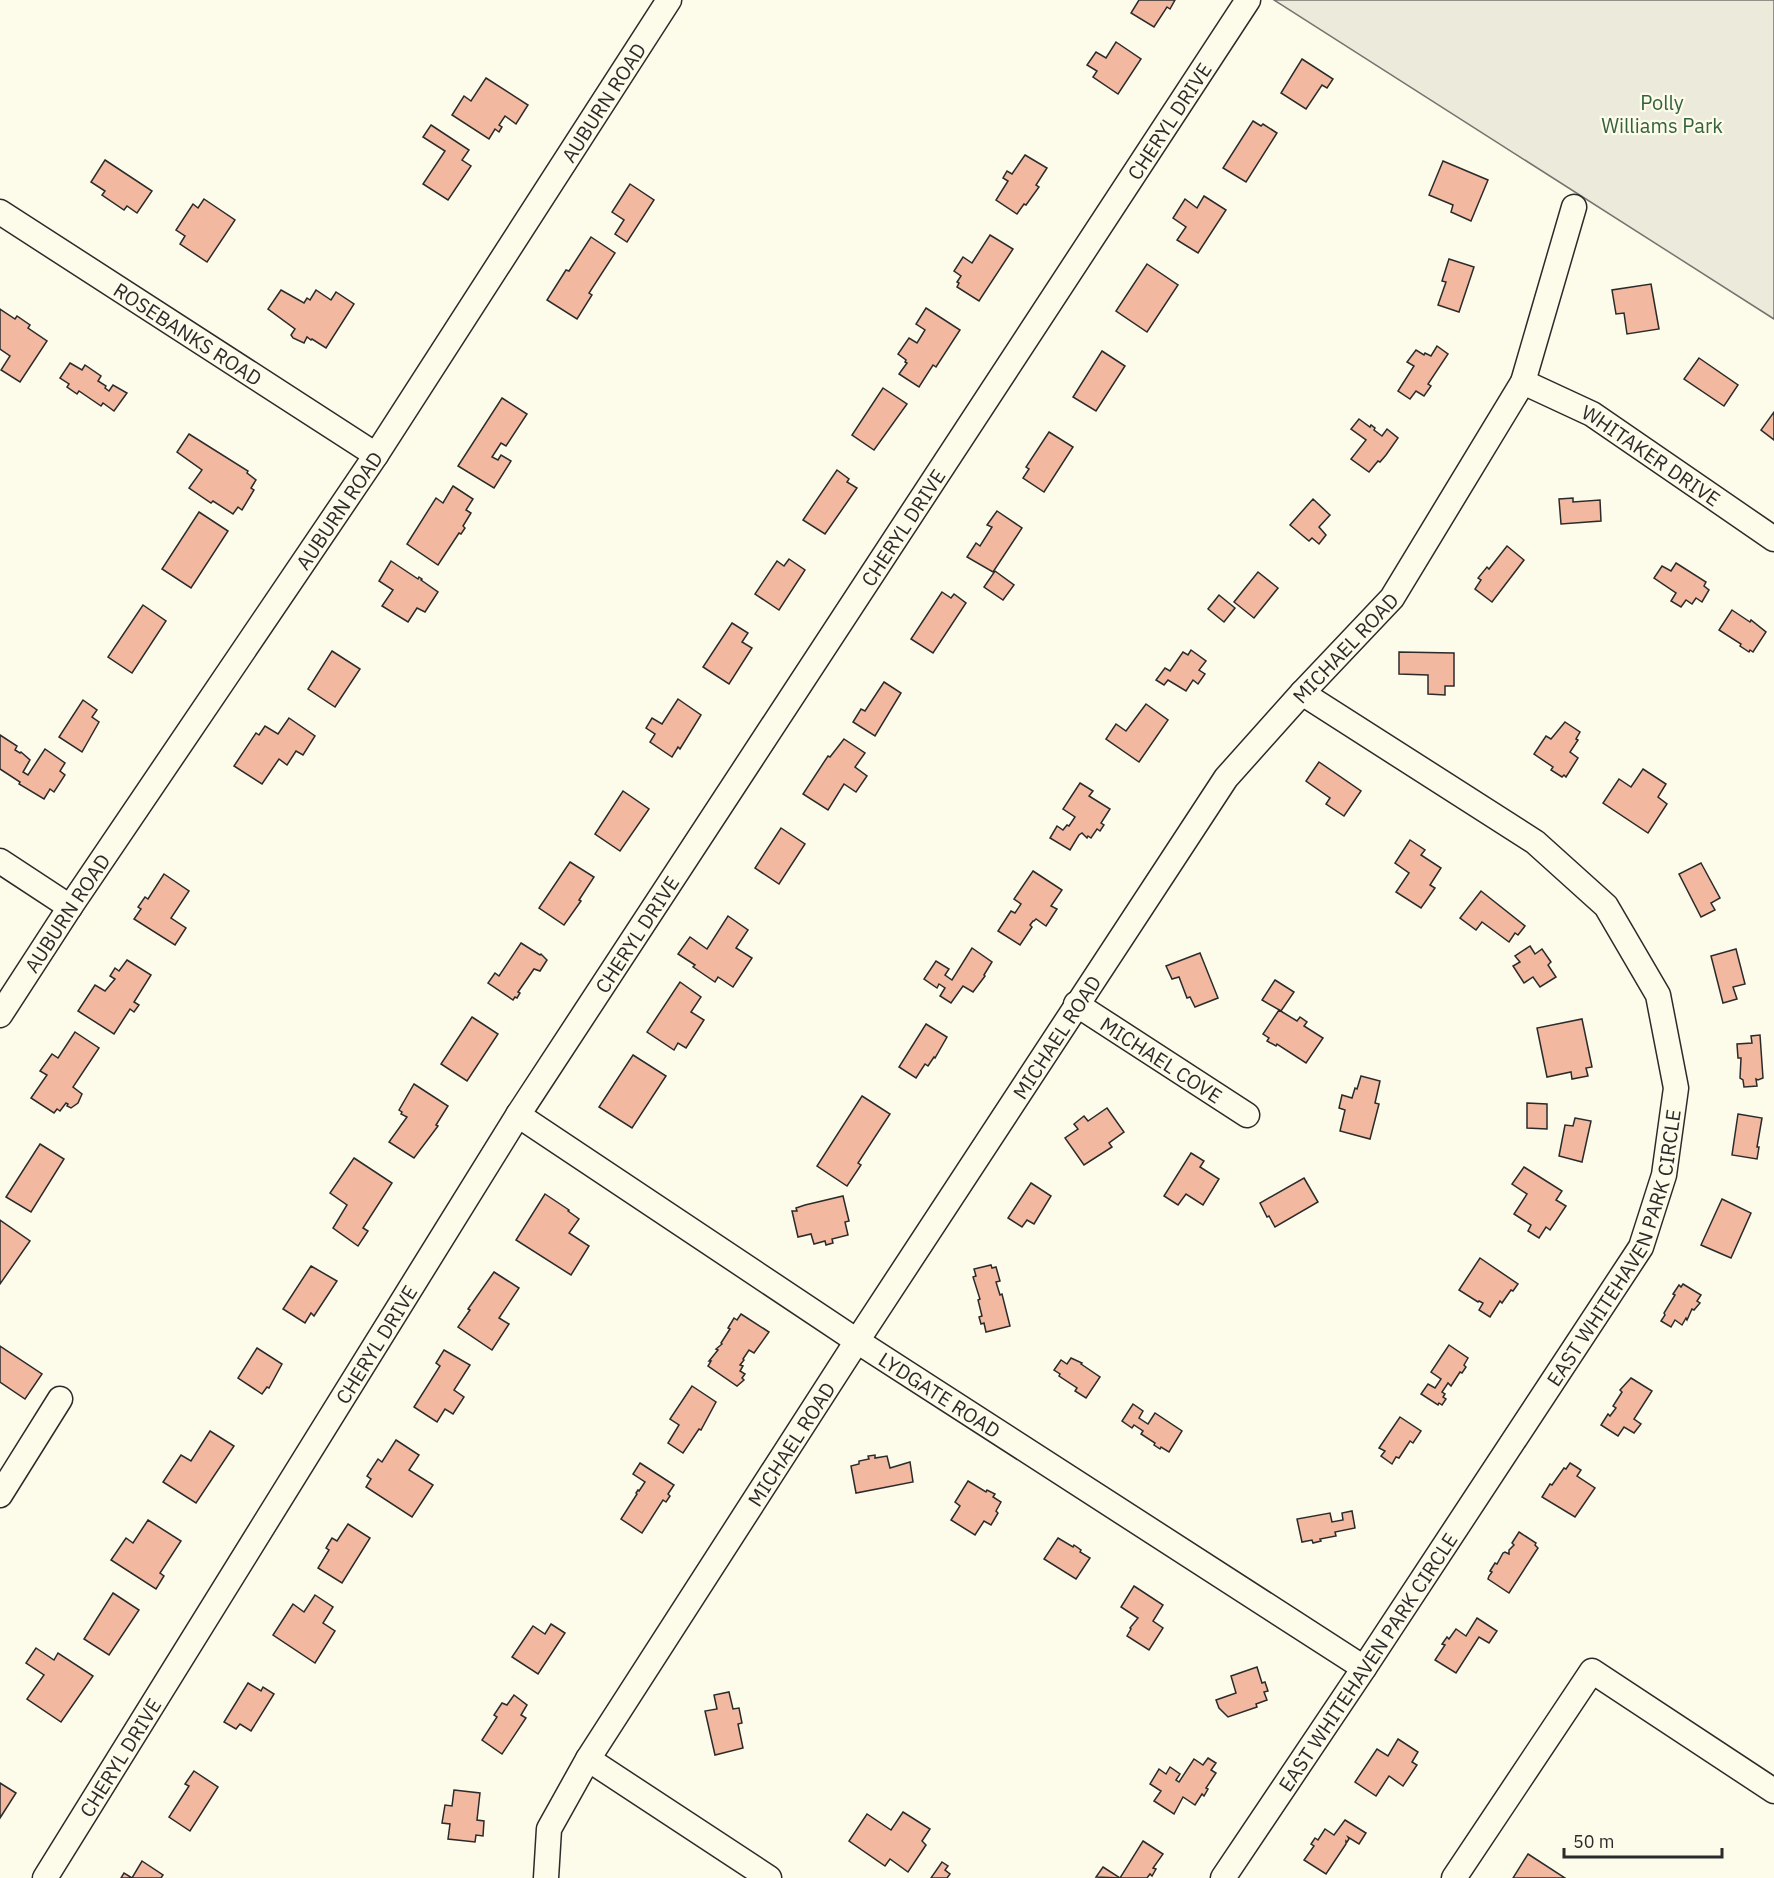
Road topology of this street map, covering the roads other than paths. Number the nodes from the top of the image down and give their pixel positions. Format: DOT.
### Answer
graph roads {
  1 [pos="669,0"];
  2 [pos="1248,0"];
  3 [pos="1574,207"];
  4 [pos="0,212"];
  5 [pos="1523,382"];
  6 [pos="376,455"];
  7 [pos="1774,539"];
  8 [pos="1302,693"];
  9 [pos="0,861"];
  10 [pos="70,907"];
  11 [pos="1077,1004"];
  12 [pos="0,1015"];
  13 [pos="518,1115"];
  14 [pos="1247,1115"];
  15 [pos="857,1341"];
  16 [pos="60,1399"];
  17 [pos="0,1495"];
  18 [pos="1364,1668"];
  19 [pos="588,1759"];
  20 [pos="1774,1791"];
  21 [pos="45,1878"];
  22 [pos="546,1878"];
  23 [pos="769,1878"];
  24 [pos="1223,1878"];
  25 [pos="1454,1878"];
  1 -- 6 [label="street, AUBURN ROAD"];
  2 -- 13 [label="street, CHERYL DRIVE"];
  3 -- 5 [label="street, MICHAEL ROAD"];
  4 -- 6 [label="street, ROSEBANKS ROAD"];
  5 -- 7 [label="street, WHITAKER DRIVE"];
  5 -- 8 [label="street, MICHAEL ROAD"];
  6 -- 10 [label="street, AUBURN ROAD"];
  8 -- 11 [label="street, MICHAEL ROAD"];
  8 -- 18 [label="street, EAST WHITEHAVEN PARK CIRCLE"];
  9 -- 10 [label="street"];
  10 -- 12 [label="street, AUBURN ROAD"];
  11 -- 14 [label="street, MICHAEL COVE"];
  11 -- 15 [label="street, MICHAEL ROAD"];
  13 -- 15 [label="street, LYDGATE ROAD"];
  13 -- 21 [label="street, CHERYL DRIVE"];
  15 -- 18 [label="street, LYDGATE ROAD"];
  15 -- 19 [label="street, MICHAEL ROAD"];
  16 -- 17 [label="street"];
  18 -- 24 [label="street, EAST WHITEHAVEN PARK CIRCLE"];
  19 -- 22 [label="street, MICHAEL ROAD"];
  19 -- 23 [label="street"];
  20 -- 25 [label="street"];
}
